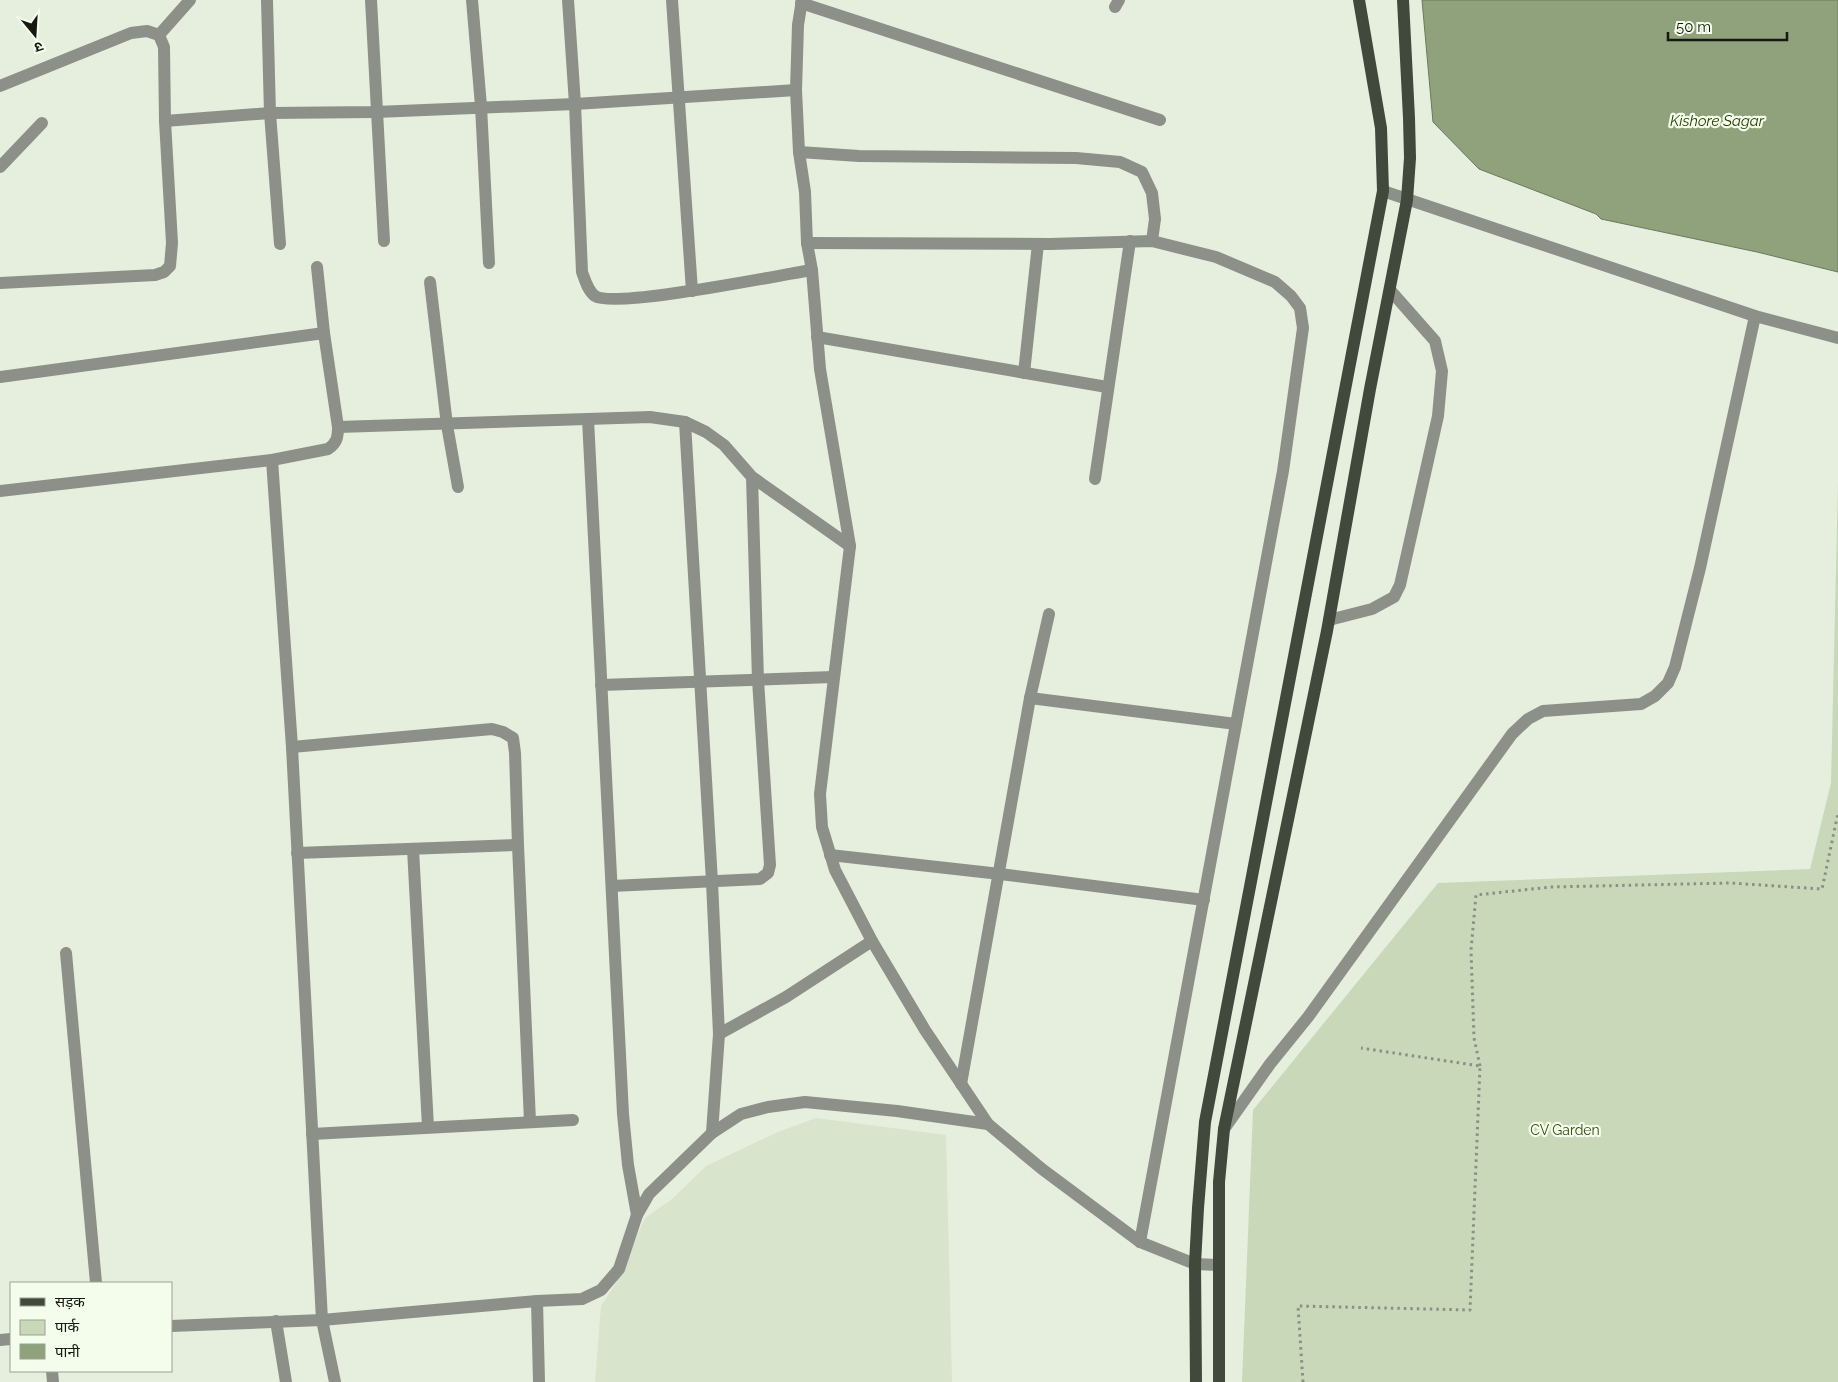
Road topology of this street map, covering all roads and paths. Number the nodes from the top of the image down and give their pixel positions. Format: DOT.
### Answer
graph roads {
  1 [pos="190,0"];
  2 [pos="267,0"];
  3 [pos="371,0"];
  4 [pos="472,0"];
  5 [pos="568,0"];
  6 [pos="672,0"];
  7 [pos="1359,0"];
  8 [pos="1403,0"];
  9 [pos="802,2"];
  10 [pos="159,35"];
  11 [pos="0,86"];
  12 [pos="796,90"];
  13 [pos="678,97"];
  14 [pos="575,104"];
  15 [pos="480,106"];
  16 [pos="376,112"];
  17 [pos="270,113"];
  18 [pos="1160,120"];
  19 [pos="165,121"];
  20 [pos="42,123"];
  21 [pos="799,152"];
  22 [pos="0,166"];
  23 [pos="1382,191"];
  24 [pos="1407,200"];
  25 [pos="384,241"];
  26 [pos="1130,241"];
  27 [pos="1152,241"];
  28 [pos="808,243"];
  29 [pos="280,244"];
  30 [pos="1038,244"];
  31 [pos="489,263"];
  32 [pos="318,267"];
  33 [pos="812,270"];
  34 [pos="430,282"];
  35 [pos="0,283"];
  36 [pos="1390,290"];
  37 [pos="692,291"];
  38 [pos="1755,316"];
  39 [pos="324,333"];
  40 [pos="817,337"];
  41 [pos="1838,338"];
  42 [pos="1024,373"];
  43 [pos="0,377"];
  44 [pos="1107,387"];
  45 [pos="588,419"];
  46 [pos="684,422"];
  47 [pos="447,425"];
  48 [pos="338,427"];
  49 [pos="272,460"];
  50 [pos="752,477"];
  51 [pos="1095,479"];
  52 [pos="458,487"];
  53 [pos="0,491"];
  54 [pos="850,546"];
  55 [pos="1049,614"];
  56 [pos="1329,620"];
  57 [pos="833,677"];
  58 [pos="758,680"];
  59 [pos="699,682"];
  60 [pos="601,685"];
  61 [pos="1030,698"];
  62 [pos="1236,724"];
  63 [pos="292,747"];
  64 [pos="1838,813"];
  65 [pos="518,845"];
  66 [pos="413,849"];
  67 [pos="298,853"];
  68 [pos="830,855"];
  69 [pos="1000,874"];
  70 [pos="712,882"];
  71 [pos="612,886"];
  72 [pos="1204,900"];
  73 [pos="872,941"];
  74 [pos="66,953"];
  75 [pos="719,1034"];
  76 [pos="1360,1048"];
  77 [pos="1480,1066"];
  78 [pos="961,1084"];
  79 [pos="573,1120"];
  80 [pos="530,1122"];
  81 [pos="988,1124"];
  82 [pos="428,1127"];
  83 [pos="1224,1129"];
  84 [pos="712,1133"];
  85 [pos="312,1134"];
  86 [pos="637,1215"];
  87 [pos="1140,1242"];
  88 [pos="1195,1264"];
  89 [pos="1218,1264"];
  90 [pos="96,1282"];
  91 [pos="537,1301"];
  92 [pos="322,1320"];
  93 [pos="276,1321"];
  94 [pos="172,1326"];
  95 [pos="286,1382"];
  96 [pos="335,1382"];
  97 [pos="539,1382"];
  98 [pos="1196,1382"];
  99 [pos="1219,1382"];
  100 [pos="1303,1382"];
  1 -- 10 [label="street"];
  2 -- 17 [label="street"];
  3 -- 16 [label="street"];
  4 -- 15 [label="street"];
  5 -- 14 [label="street"];
  6 -- 13 [label="street"];
  7 -- 23 [label="main road"];
  8 -- 24 [label="main road"];
  9 -- 12 [label="street"];
  9 -- 18 [label="street"];
  10 -- 11 [label="street"];
  10 -- 19 [label="street"];
  12 -- 13 [label="street"];
  12 -- 21 [label="street"];
  13 -- 14 [label="street"];
  13 -- 37 [label="street"];
  14 -- 15 [label="street"];
  14 -- 37 [label="street"];
  15 -- 16 [label="street"];
  15 -- 31 [label="street"];
  16 -- 17 [label="street"];
  16 -- 25 [label="street"];
  17 -- 19 [label="street"];
  17 -- 29 [label="street"];
  19 -- 35 [label="street"];
  20 -- 22 [label="street"];
  21 -- 27 [label="street"];
  21 -- 28 [label="street"];
  23 -- 24 [label="street"];
  23 -- 88 [label="main road"];
  24 -- 36 [label="main road"];
  24 -- 38 [label="street"];
  26 -- 27 [label="street"];
  26 -- 30 [label="street"];
  26 -- 44 [label="street"];
  27 -- 62 [label="street"];
  28 -- 30 [label="street"];
  28 -- 33 [label="street"];
  30 -- 42 [label="street"];
  32 -- 39 [label="street"];
  33 -- 37 [label="street"];
  33 -- 40 [label="street"];
  34 -- 47 [label="street"];
  36 -- 56 [label="main road"];
  36 -- 56 [label="street"];
  38 -- 41 [label="street"];
  38 -- 83 [label="street"];
  39 -- 43 [label="street"];
  39 -- 48 [label="street"];
  40 -- 42 [label="street"];
  40 -- 54 [label="street"];
  42 -- 44 [label="street"];
  44 -- 51 [label="street"];
  45 -- 46 [label="street"];
  45 -- 47 [label="street"];
  45 -- 60 [label="street"];
  46 -- 50 [label="street"];
  46 -- 59 [label="street"];
  47 -- 48 [label="street"];
  47 -- 52 [label="street"];
  48 -- 49 [label="street"];
  49 -- 53 [label="street"];
  49 -- 63 [label="street"];
  50 -- 54 [label="street"];
  50 -- 58 [label="street"];
  54 -- 57 [label="street"];
  55 -- 61 [label="street"];
  56 -- 83 [label="main road"];
  57 -- 58 [label="street"];
  57 -- 68 [label="street"];
  58 -- 59 [label="street"];
  58 -- 70 [label="street"];
  59 -- 60 [label="street"];
  59 -- 70 [label="street"];
  60 -- 71 [label="street"];
  61 -- 62 [label="street"];
  61 -- 69 [label="street"];
  62 -- 72 [label="street"];
  63 -- 65 [label="street"];
  63 -- 67 [label="street"];
  64 -- 77 [label="path"];
  65 -- 66 [label="street"];
  65 -- 80 [label="street"];
  66 -- 67 [label="street"];
  66 -- 82 [label="street"];
  67 -- 85 [label="street"];
  68 -- 69 [label="street"];
  68 -- 73 [label="street"];
  69 -- 72 [label="street"];
  69 -- 78 [label="street"];
  70 -- 71 [label="street"];
  70 -- 75 [label="street"];
  71 -- 86 [label="street"];
  72 -- 87 [label="street"];
  73 -- 75 [label="street"];
  73 -- 78 [label="street"];
  74 -- 90 [label="street"];
  75 -- 84 [label="street"];
  76 -- 77 [label="path"];
  77 -- 100 [label="path"];
  78 -- 81 [label="street"];
  79 -- 80 [label="street"];
  80 -- 82 [label="street"];
  81 -- 84 [label="street"];
  81 -- 87 [label="street"];
  82 -- 85 [label="street"];
  83 -- 89 [label="main road"];
  84 -- 86 [label="street"];
  85 -- 92 [label="street"];
  86 -- 91 [label="street"];
  87 -- 88 [label="street"];
  88 -- 89 [label="street"];
  88 -- 98 [label="main road"];
  89 -- 99 [label="main road"];
  91 -- 92 [label="street"];
  91 -- 97 [label="street"];
  92 -- 93 [label="street"];
  92 -- 96 [label="street"];
  93 -- 94 [label="street"];
  93 -- 95 [label="street"];
}
